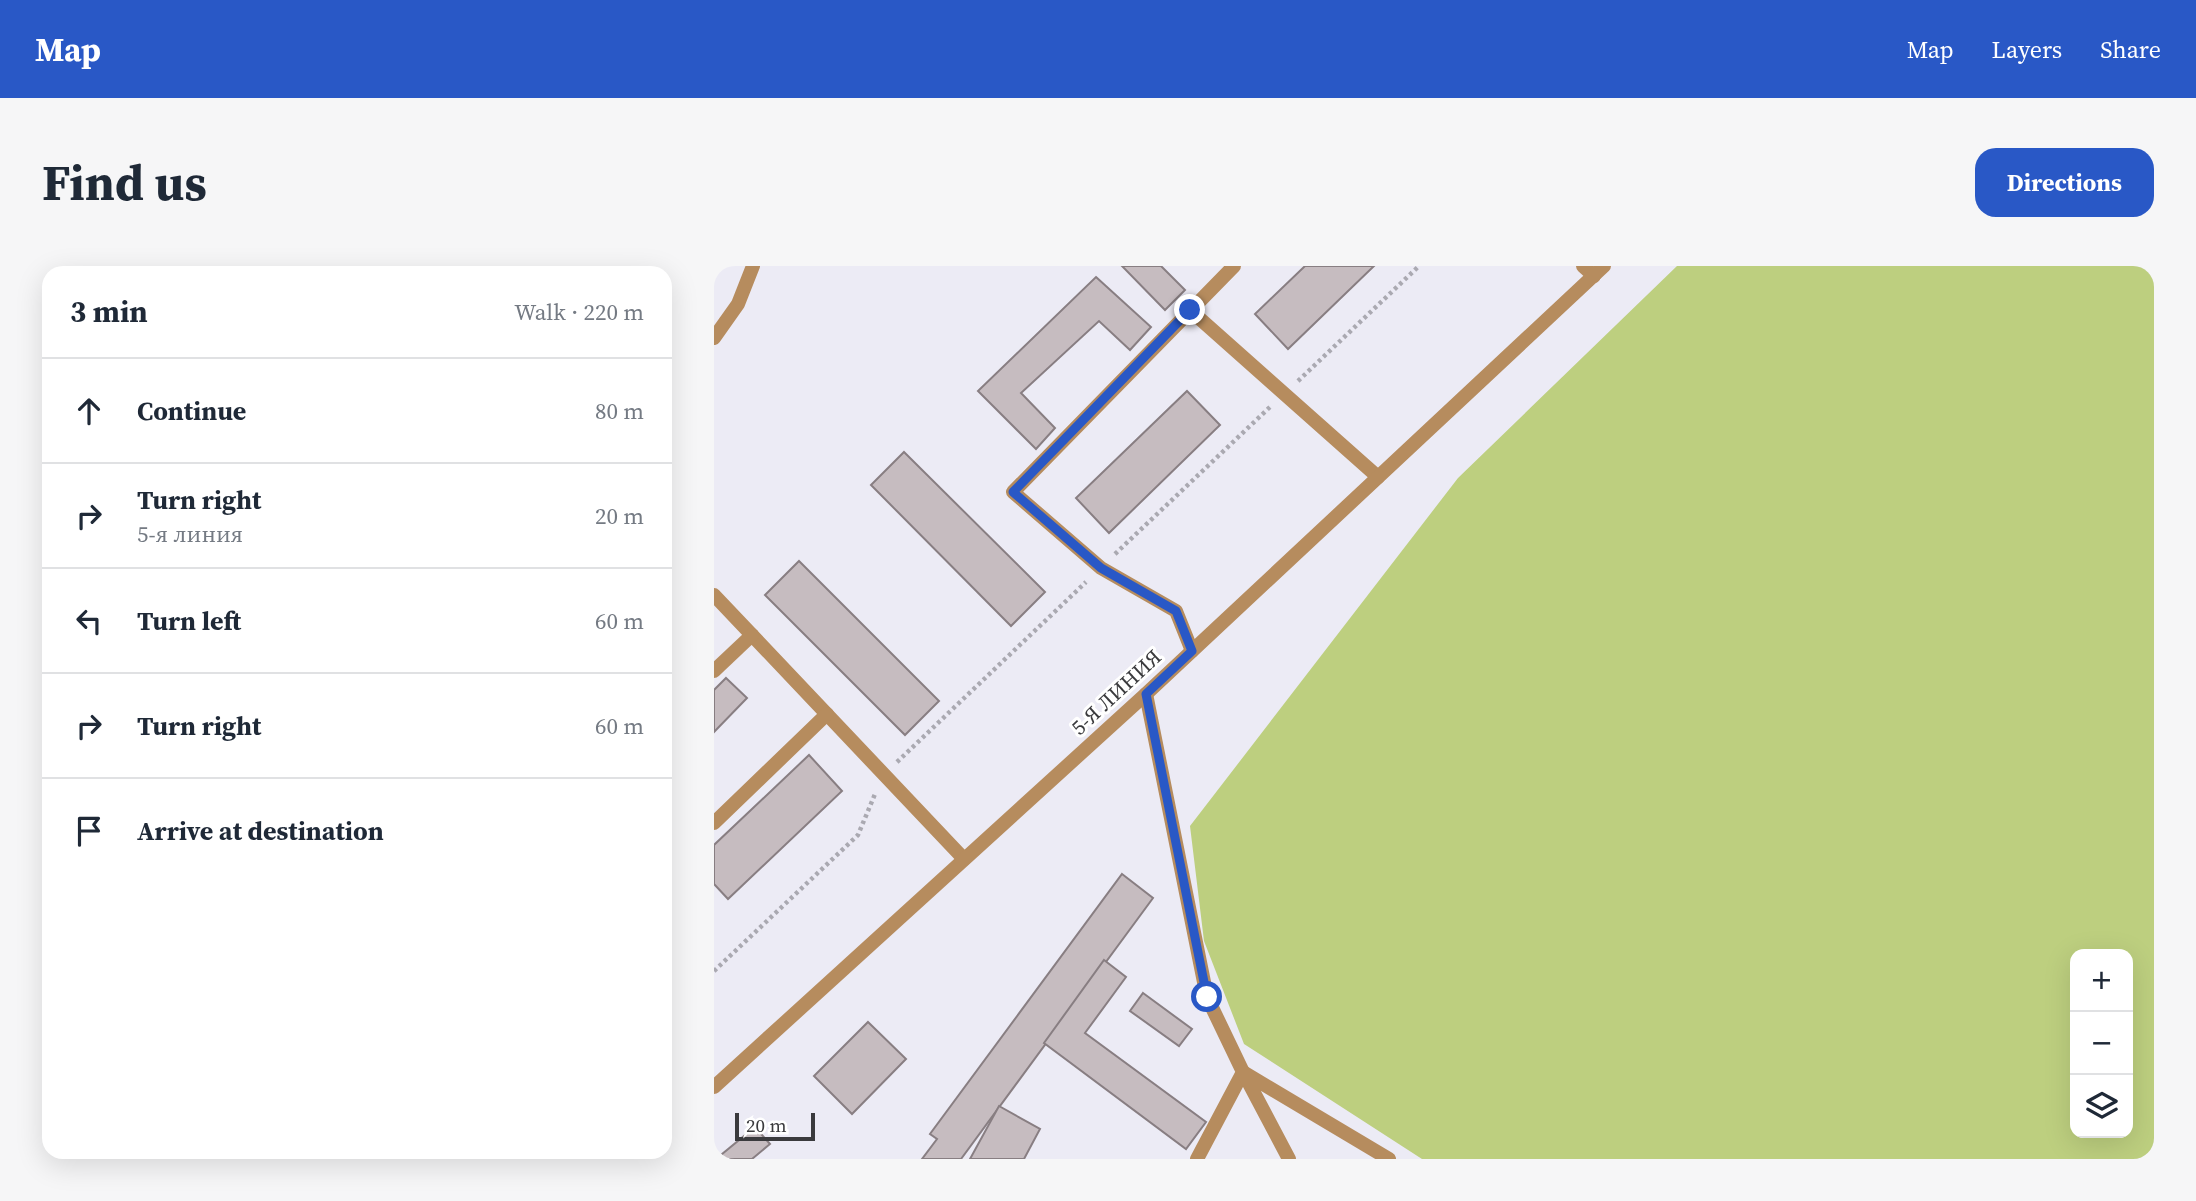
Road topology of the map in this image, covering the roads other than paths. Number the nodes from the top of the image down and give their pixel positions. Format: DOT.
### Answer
graph roads {
  1 [pos="753,266"];
  2 [pos="1234,266"];
  3 [pos="1594,269"];
  4 [pos="1190,310"];
  5 [pos="714,338"];
  6 [pos="1378,477"];
  7 [pos="714,594"];
  8 [pos="752,635"];
  9 [pos="1192,651"];
  10 [pos="714,671"];
  11 [pos="1146,694"];
  12 [pos="827,714"];
  13 [pos="714,822"];
  14 [pos="964,859"];
  15 [pos="1243,1072"];
  16 [pos="714,1087"];
  17 [pos="1197,1159"];
  18 [pos="1289,1159"];
  19 [pos="1389,1159"];
  1 -- 5 [label="street"];
  2 -- 4 [label="street"];
  3 -- 6 [label="street, 5-Я ЛИНИЯ"];
  4 -- 6 [label="street"];
  4 -- 9 [label="street"];
  6 -- 9 [label="street, 5-Я ЛИНИЯ"];
  7 -- 8 [label="street"];
  8 -- 10 [label="street"];
  8 -- 12 [label="street"];
  9 -- 11 [label="street, 5-Я ЛИНИЯ"];
  11 -- 14 [label="street, 5-Я ЛИНИЯ"];
  11 -- 15 [label="street"];
  12 -- 13 [label="street"];
  12 -- 14 [label="street"];
  14 -- 16 [label="street, 5-Я ЛИНИЯ"];
  15 -- 17 [label="street"];
  15 -- 18 [label="street"];
  15 -- 19 [label="street"];
}
